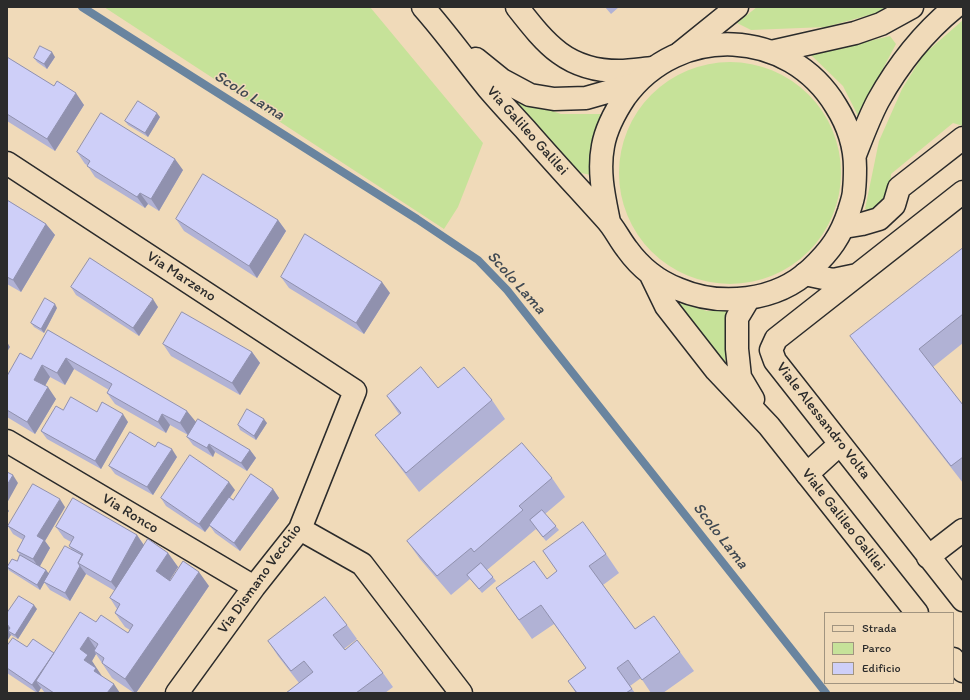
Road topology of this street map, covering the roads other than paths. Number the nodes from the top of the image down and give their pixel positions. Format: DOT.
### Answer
graph roads {
  1 [pos="424,7"];
  2 [pos="517,7"];
  3 [pos="737,7"];
  4 [pos="912,7"];
  5 [pos="955,7"];
  6 [pos="449,37"];
  7 [pos="771,52"];
  8 [pos="680,53"];
  9 [pos="653,68"];
  10 [pos="635,84"];
  11 [pos="963,138"];
  12 [pos="855,154"];
  13 [pos="7,163"];
  14 [pos="963,192"];
  15 [pos="894,204"];
  16 [pos="609,222"];
  17 [pos="844,227"];
  18 [pos="917,228"];
  19 [pos="805,274"];
  20 [pos="858,274"];
  21 [pos="651,275"];
  22 [pos="749,298"];
  23 [pos="355,391"];
  24 [pos="769,426"];
  25 [pos="7,442"];
  26 [pos="840,444"];
  27 [pos="807,474"];
  28 [pos="300,529"];
  29 [pos="963,530"];
  30 [pos="928,557"];
  31 [pos="254,588"];
  32 [pos="963,600"];
  33 [pos="916,612"];
  34 [pos="954,659"];
  35 [pos="963,671"];
  36 [pos="177,693"];
  37 [pos="461,693"];
  1 -- 6 [label="street, Via Galileo Galilei"];
  2 -- 9 [label="street"];
  3 -- 8 [label="street"];
  4 -- 7 [label="street"];
  5 -- 12 [label="street"];
  6 -- 10 [label="street, Via Galileo Galilei"];
  6 -- 16 [label="street, Via Galileo Galilei"];
  7 -- 8 [label="street"];
  7 -- 12 [label="street"];
  8 -- 9 [label="street"];
  9 -- 10 [label="street"];
  10 -- 16 [label="street"];
  11 -- 15 [label="street"];
  12 -- 17 [label="street"];
  13 -- 23 [label="street, Via Marzeno"];
  14 -- 18 [label="street, Viale Alessandro Volta"];
  15 -- 17 [label="street"];
  15 -- 18 [label="street"];
  16 -- 21 [label="street"];
  17 -- 19 [label="street"];
  18 -- 20 [label="street, Viale Alessandro Volta"];
  19 -- 20 [label="street"];
  19 -- 22 [label="street"];
  20 -- 26 [label="street, Viale Alessandro Volta"];
  21 -- 22 [label="street"];
  21 -- 24 [label="street"];
  22 -- 24 [label="street"];
  23 -- 28 [label="street, Via Dismano Vecchio"];
  24 -- 27 [label="street, Viale Galileo Galilei"];
  25 -- 31 [label="street, Via Ronco"];
  26 -- 27 [label="street"];
  26 -- 30 [label="street, Viale Alessandro Volta"];
  27 -- 33 [label="street, Viale Galileo Galilei"];
  28 -- 31 [label="street, Via Dismano Vecchio"];
  28 -- 37 [label="street"];
  29 -- 30 [label="street"];
  30 -- 32 [label="street, Viale Alessandro Volta"];
  31 -- 36 [label="street, Via Dismano Vecchio"];
  34 -- 35 [label="street"];
}
